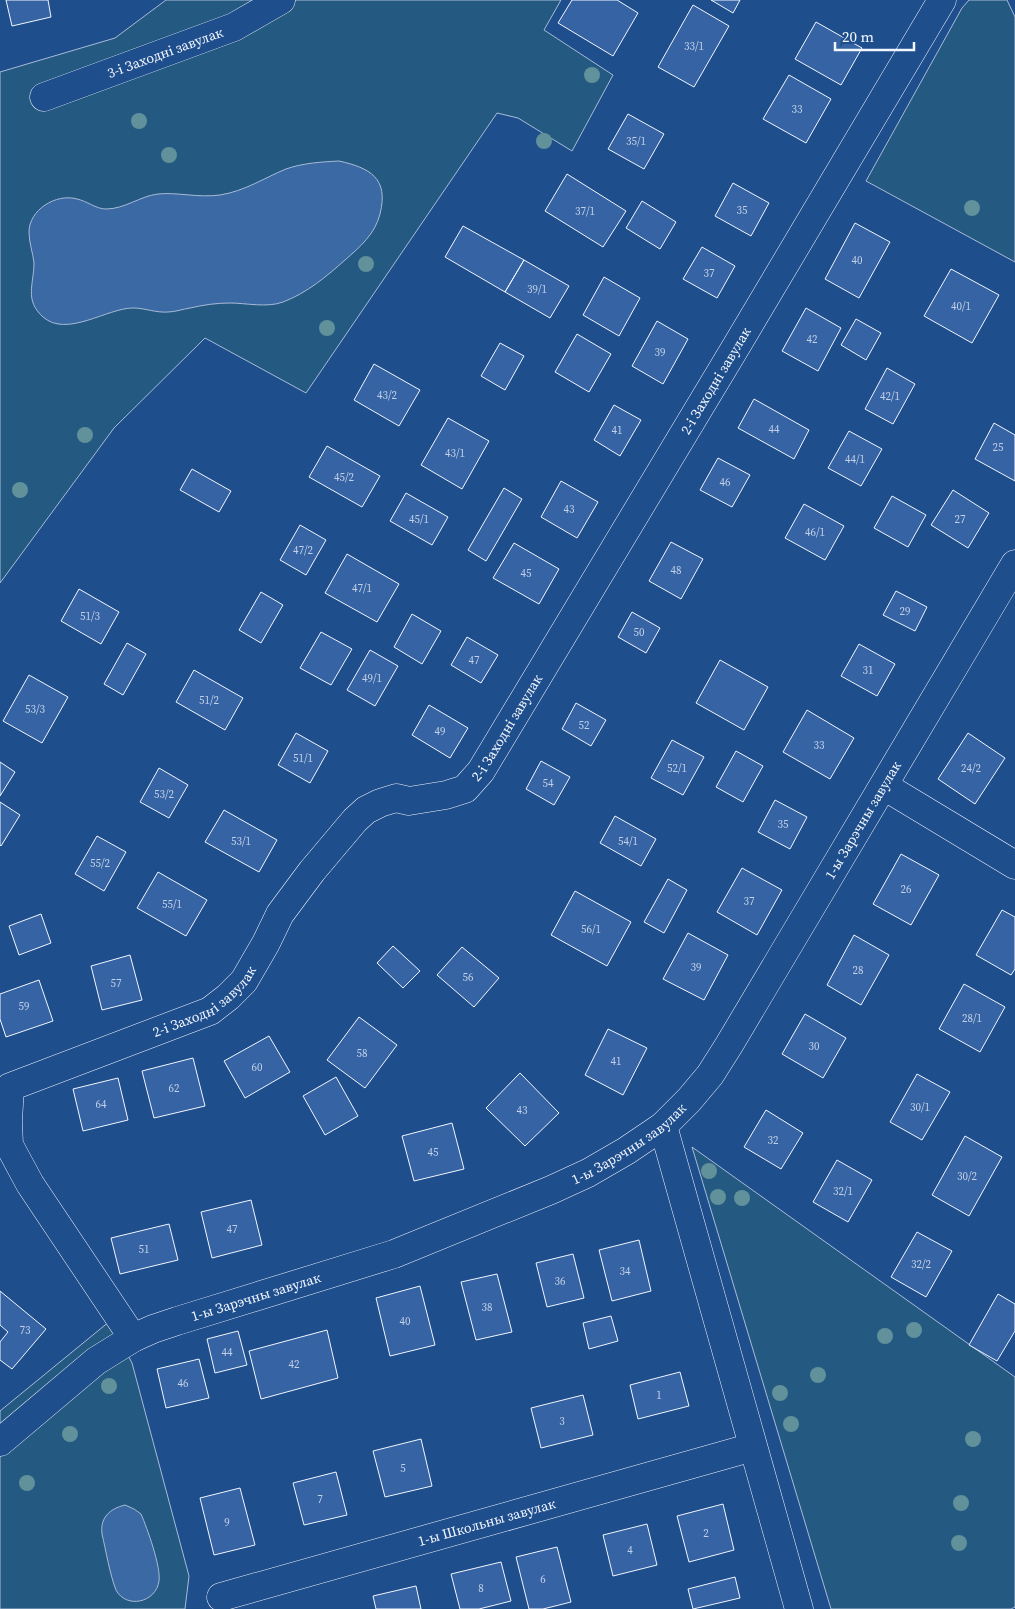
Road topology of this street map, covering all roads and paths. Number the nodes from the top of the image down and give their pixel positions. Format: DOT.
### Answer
graph roads {
  1 [pos="281,0"];
  2 [pos="942,0"];
  3 [pos="44,97"];
  4 [pos="1015,564"];
  5 [pos="884,786"];
  6 [pos="1015,865"];
  7 [pos="663,1126"];
  8 [pos="133,1338"];
  9 [pos="0,1442"];
  10 [pos="753,1447"];
  11 [pos="221,1597"];
  12 [pos="799,1609"];
  1 -- 3 [label="street, 3-і Заходні завулак"];
  2 -- 8 [label="street, 2-і Заходні завулак"];
  4 -- 5 [label="street, 1-ы Зарэчны завулак"];
  5 -- 6 [label="street"];
  5 -- 7 [label="street, 1-ы Зарэчны завулак"];
  7 -- 8 [label="street, 1-ы Зарэчны завулак"];
  7 -- 10 [label="street"];
  8 -- 9 [label="street, 1-ы Зарэчны завулак"];
  10 -- 11 [label="street, 1-ы Школьны завулак"];
  10 -- 12 [label="street"];
}
